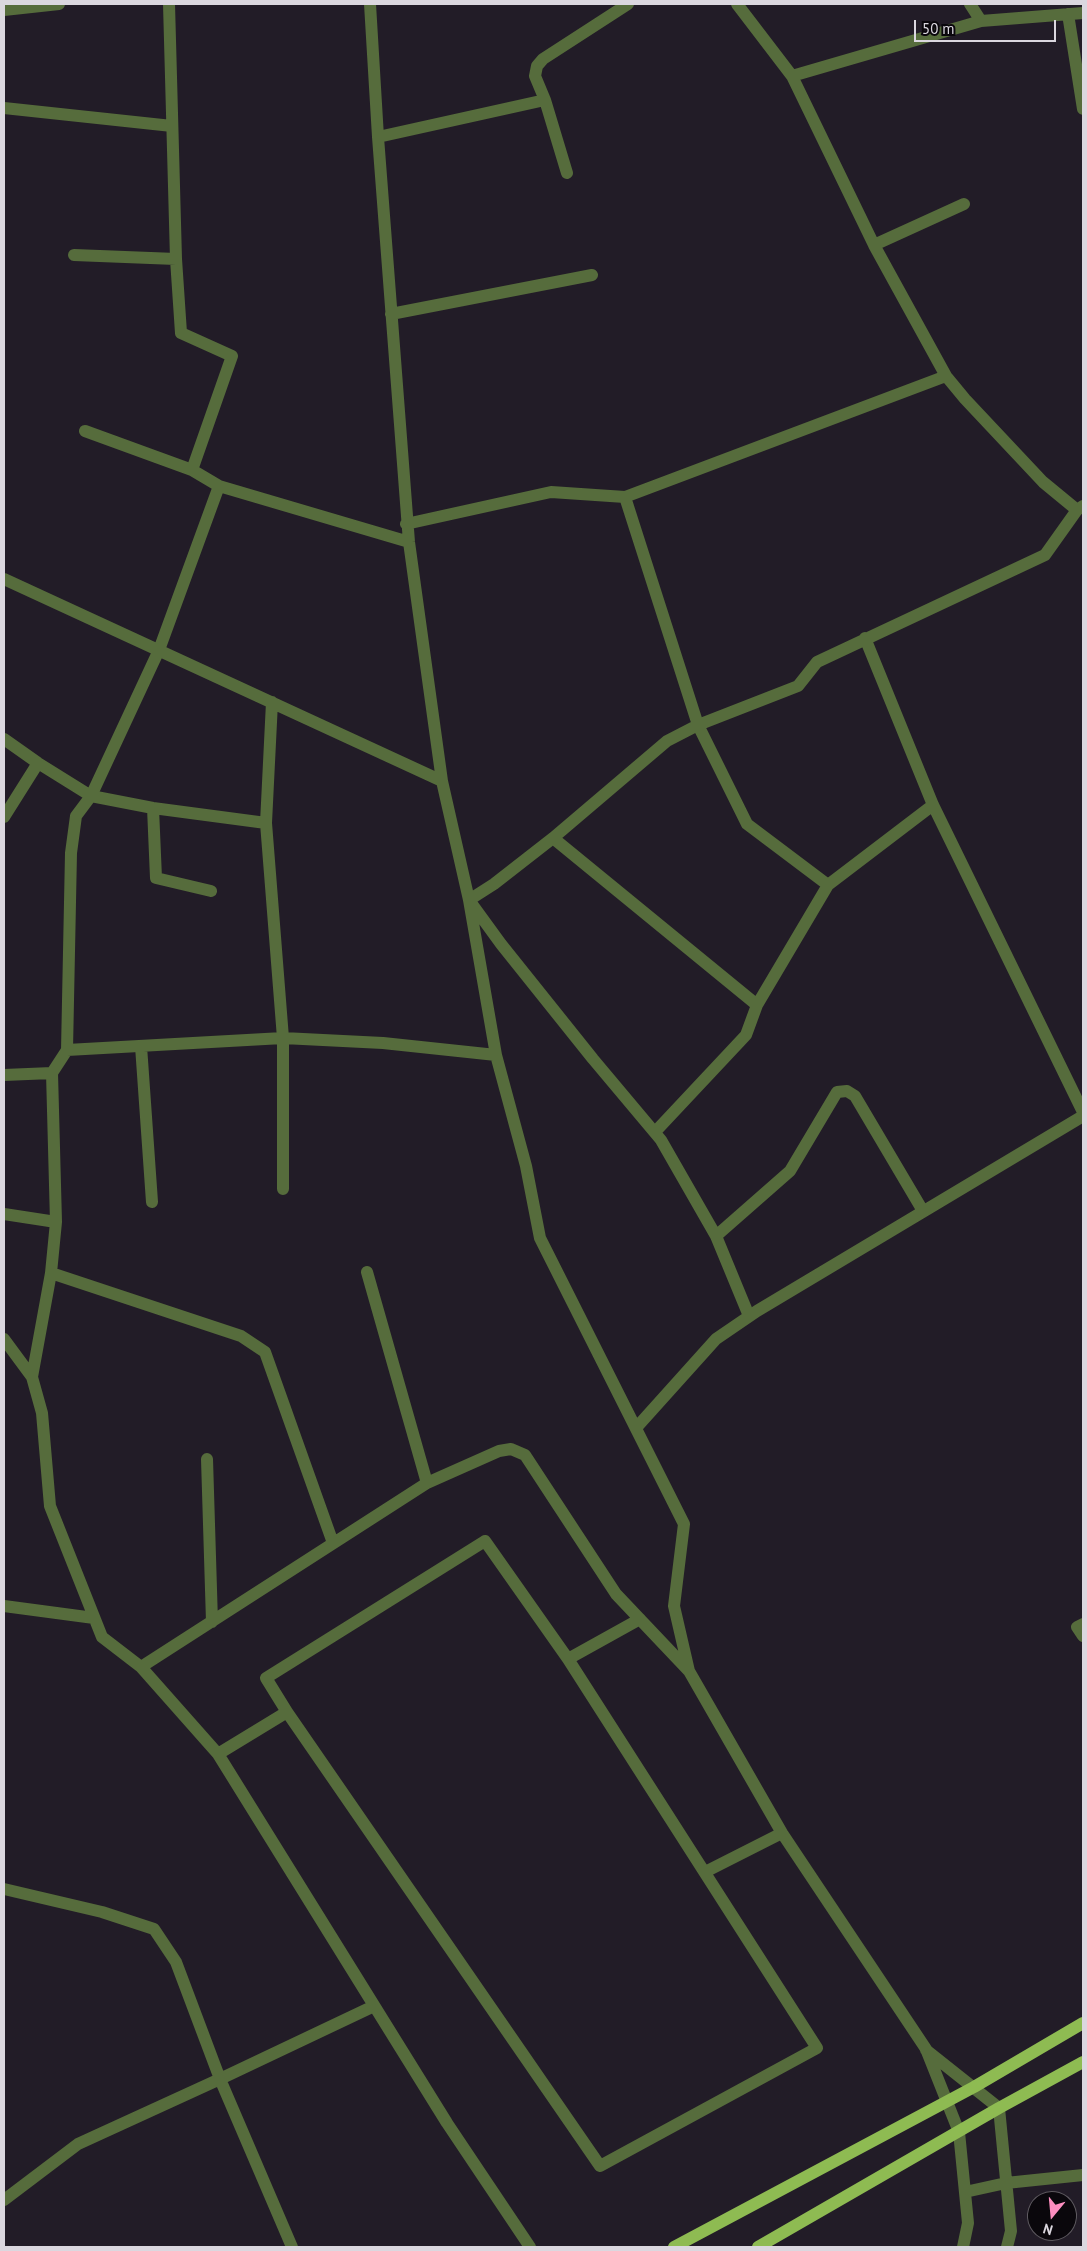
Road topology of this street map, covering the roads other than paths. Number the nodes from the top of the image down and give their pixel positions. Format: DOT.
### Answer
graph roads {
  1 [pos="59,4"];
  2 [pos="169,4"];
  3 [pos="370,4"];
  4 [pos="628,4"];
  5 [pos="737,4"];
  6 [pos="970,4"];
  7 [pos="4,10"];
  8 [pos="1055,10"];
  9 [pos="1083,13"];
  10 [pos="1068,14"];
  11 [pos="981,22"];
  12 [pos="792,76"];
  13 [pos="545,100"];
  14 [pos="4,108"];
  15 [pos="1083,108"];
  16 [pos="172,126"];
  17 [pos="378,137"];
  18 [pos="567,173"];
  19 [pos="964,204"];
  20 [pos="874,245"];
  21 [pos="74,255"];
  22 [pos="176,259"];
  23 [pos="592,275"];
  24 [pos="391,314"];
  25 [pos="946,376"];
  26 [pos="85,431"];
  27 [pos="192,470"];
  28 [pos="219,486"];
  29 [pos="625,496"];
  30 [pos="1080,508"];
  31 [pos="406,524"];
  32 [pos="408,542"];
  33 [pos="4,579"];
  34 [pos="865,638"];
  35 [pos="159,650"];
  36 [pos="272,702"];
  37 [pos="698,725"];
  38 [pos="4,739"];
  39 [pos="38,763"];
  40 [pos="442,781"];
  41 [pos="91,796"];
  42 [pos="933,805"];
  43 [pos="153,808"];
  44 [pos="4,817"];
  45 [pos="266,823"];
  46 [pos="553,838"];
  47 [pos="828,885"];
  48 [pos="211,891"];
  49 [pos="469,900"];
  50 [pos="757,1005"];
  51 [pos="282,1038"];
  52 [pos="141,1046"];
  53 [pos="67,1050"];
  54 [pos="496,1055"];
  55 [pos="52,1073"];
  56 [pos="4,1075"];
  57 [pos="1083,1112"];
  58 [pos="1083,1116"];
  59 [pos="655,1132"];
  60 [pos="283,1189"];
  61 [pos="152,1202"];
  62 [pos="923,1211"];
  63 [pos="4,1214"];
  64 [pos="56,1222"];
  65 [pos="716,1236"];
  66 [pos="367,1272"];
  67 [pos="52,1273"];
  68 [pos="750,1316"];
  69 [pos="4,1339"];
  70 [pos="32,1378"];
  71 [pos="636,1428"];
  72 [pos="207,1458"];
  73 [pos="427,1483"];
  74 [pos="333,1543"];
  75 [pos="4,1606"];
  76 [pos="94,1618"];
  77 [pos="640,1619"];
  78 [pos="212,1622"];
  79 [pos="1083,1624"];
  80 [pos="1083,1636"];
  81 [pos="568,1660"];
  82 [pos="141,1667"];
  83 [pos="689,1671"];
  84 [pos="287,1712"];
  85 [pos="218,1754"];
  86 [pos="782,1833"];
  87 [pos="705,1872"];
  88 [pos="4,1889"];
  89 [pos="374,2006"];
  90 [pos="1083,2023"];
  91 [pos="926,2050"];
  92 [pos="1083,2062"];
  93 [pos="220,2079"];
  94 [pos="974,2087"];
  95 [pos="947,2100"];
  96 [pos="998,2108"];
  97 [pos="959,2132"];
  98 [pos="1083,2175"];
  99 [pos="1006,2183"];
  100 [pos="965,2192"];
  101 [pos="4,2200"];
  102 [pos="292,2247"];
  103 [pos="530,2247"];
  104 [pos="674,2247"];
  105 [pos="758,2247"];
  106 [pos="963,2247"];
  107 [pos="1007,2247"];
  1 -- 7 [label="street"];
  2 -- 16 [label="street"];
  3 -- 17 [label="street"];
  4 -- 13 [label="street"];
  5 -- 12 [label="street"];
  6 -- 11 [label="street"];
  8 -- 10 [label="street"];
  8 -- 11 [label="street"];
  9 -- 10 [label="street"];
  10 -- 15 [label="street"];
  11 -- 12 [label="street"];
  12 -- 20 [label="street"];
  13 -- 17 [label="street"];
  13 -- 18 [label="street"];
  14 -- 16 [label="street"];
  16 -- 22 [label="street"];
  17 -- 24 [label="street"];
  19 -- 20 [label="street"];
  20 -- 25 [label="street"];
  21 -- 22 [label="street"];
  22 -- 27 [label="street"];
  23 -- 24 [label="street"];
  24 -- 31 [label="street"];
  25 -- 29 [label="street"];
  25 -- 30 [label="street"];
  26 -- 27 [label="street"];
  27 -- 28 [label="street"];
  28 -- 32 [label="street"];
  28 -- 35 [label="street"];
  29 -- 31 [label="street"];
  29 -- 37 [label="street"];
  30 -- 34 [label="street"];
  31 -- 32 [label="street"];
  32 -- 40 [label="street"];
  33 -- 35 [label="street"];
  34 -- 37 [label="street"];
  34 -- 42 [label="street"];
  35 -- 36 [label="street"];
  35 -- 41 [label="street"];
  36 -- 40 [label="street"];
  36 -- 45 [label="street"];
  37 -- 46 [label="street"];
  37 -- 47 [label="street"];
  38 -- 39 [label="street"];
  39 -- 41 [label="street"];
  39 -- 44 [label="street"];
  40 -- 49 [label="street"];
  41 -- 43 [label="street"];
  41 -- 53 [label="street"];
  42 -- 47 [label="street"];
  42 -- 57 [label="street"];
  43 -- 45 [label="street"];
  43 -- 48 [label="street"];
  45 -- 51 [label="street"];
  46 -- 49 [label="street"];
  46 -- 50 [label="street"];
  47 -- 50 [label="street"];
  49 -- 54 [label="street"];
  49 -- 59 [label="street"];
  50 -- 59 [label="street"];
  51 -- 52 [label="street"];
  51 -- 54 [label="street"];
  51 -- 60 [label="street"];
  52 -- 53 [label="street"];
  52 -- 61 [label="street"];
  53 -- 55 [label="street"];
  54 -- 71 [label="street"];
  55 -- 56 [label="street"];
  55 -- 64 [label="street"];
  58 -- 62 [label="street"];
  59 -- 65 [label="street"];
  62 -- 65 [label="street"];
  62 -- 68 [label="street"];
  63 -- 64 [label="street"];
  64 -- 67 [label="street"];
  65 -- 68 [label="street"];
  66 -- 73 [label="street"];
  67 -- 70 [label="street"];
  67 -- 74 [label="street"];
  68 -- 71 [label="street"];
  69 -- 70 [label="street"];
  70 -- 76 [label="street"];
  71 -- 83 [label="street"];
  72 -- 78 [label="street"];
  73 -- 74 [label="street"];
  73 -- 77 [label="street"];
  74 -- 78 [label="street"];
  75 -- 76 [label="street"];
  76 -- 82 [label="street"];
  77 -- 81 [label="street"];
  77 -- 83 [label="street"];
  78 -- 82 [label="street"];
  79 -- 80 [label="street"];
  81 -- 84 [label="street"];
  81 -- 87 [label="street"];
  82 -- 85 [label="street"];
  83 -- 86 [label="street"];
  84 -- 85 [label="street"];
  84 -- 87 [label="street"];
  85 -- 89 [label="street"];
  86 -- 87 [label="street"];
  86 -- 91 [label="street"];
  88 -- 93 [label="street"];
  89 -- 93 [label="street"];
  89 -- 103 [label="street"];
  90 -- 94 [label="main road"];
  91 -- 94 [label="street"];
  91 -- 95 [label="street"];
  92 -- 96 [label="main road"];
  93 -- 101 [label="street"];
  93 -- 102 [label="street"];
  94 -- 95 [label="main road"];
  94 -- 96 [label="street"];
  95 -- 97 [label="street"];
  95 -- 104 [label="main road"];
  96 -- 97 [label="main road"];
  96 -- 99 [label="street"];
  97 -- 100 [label="street"];
  97 -- 105 [label="main road"];
  98 -- 99 [label="street"];
  99 -- 100 [label="street"];
  99 -- 107 [label="street"];
  100 -- 106 [label="street"];
}
